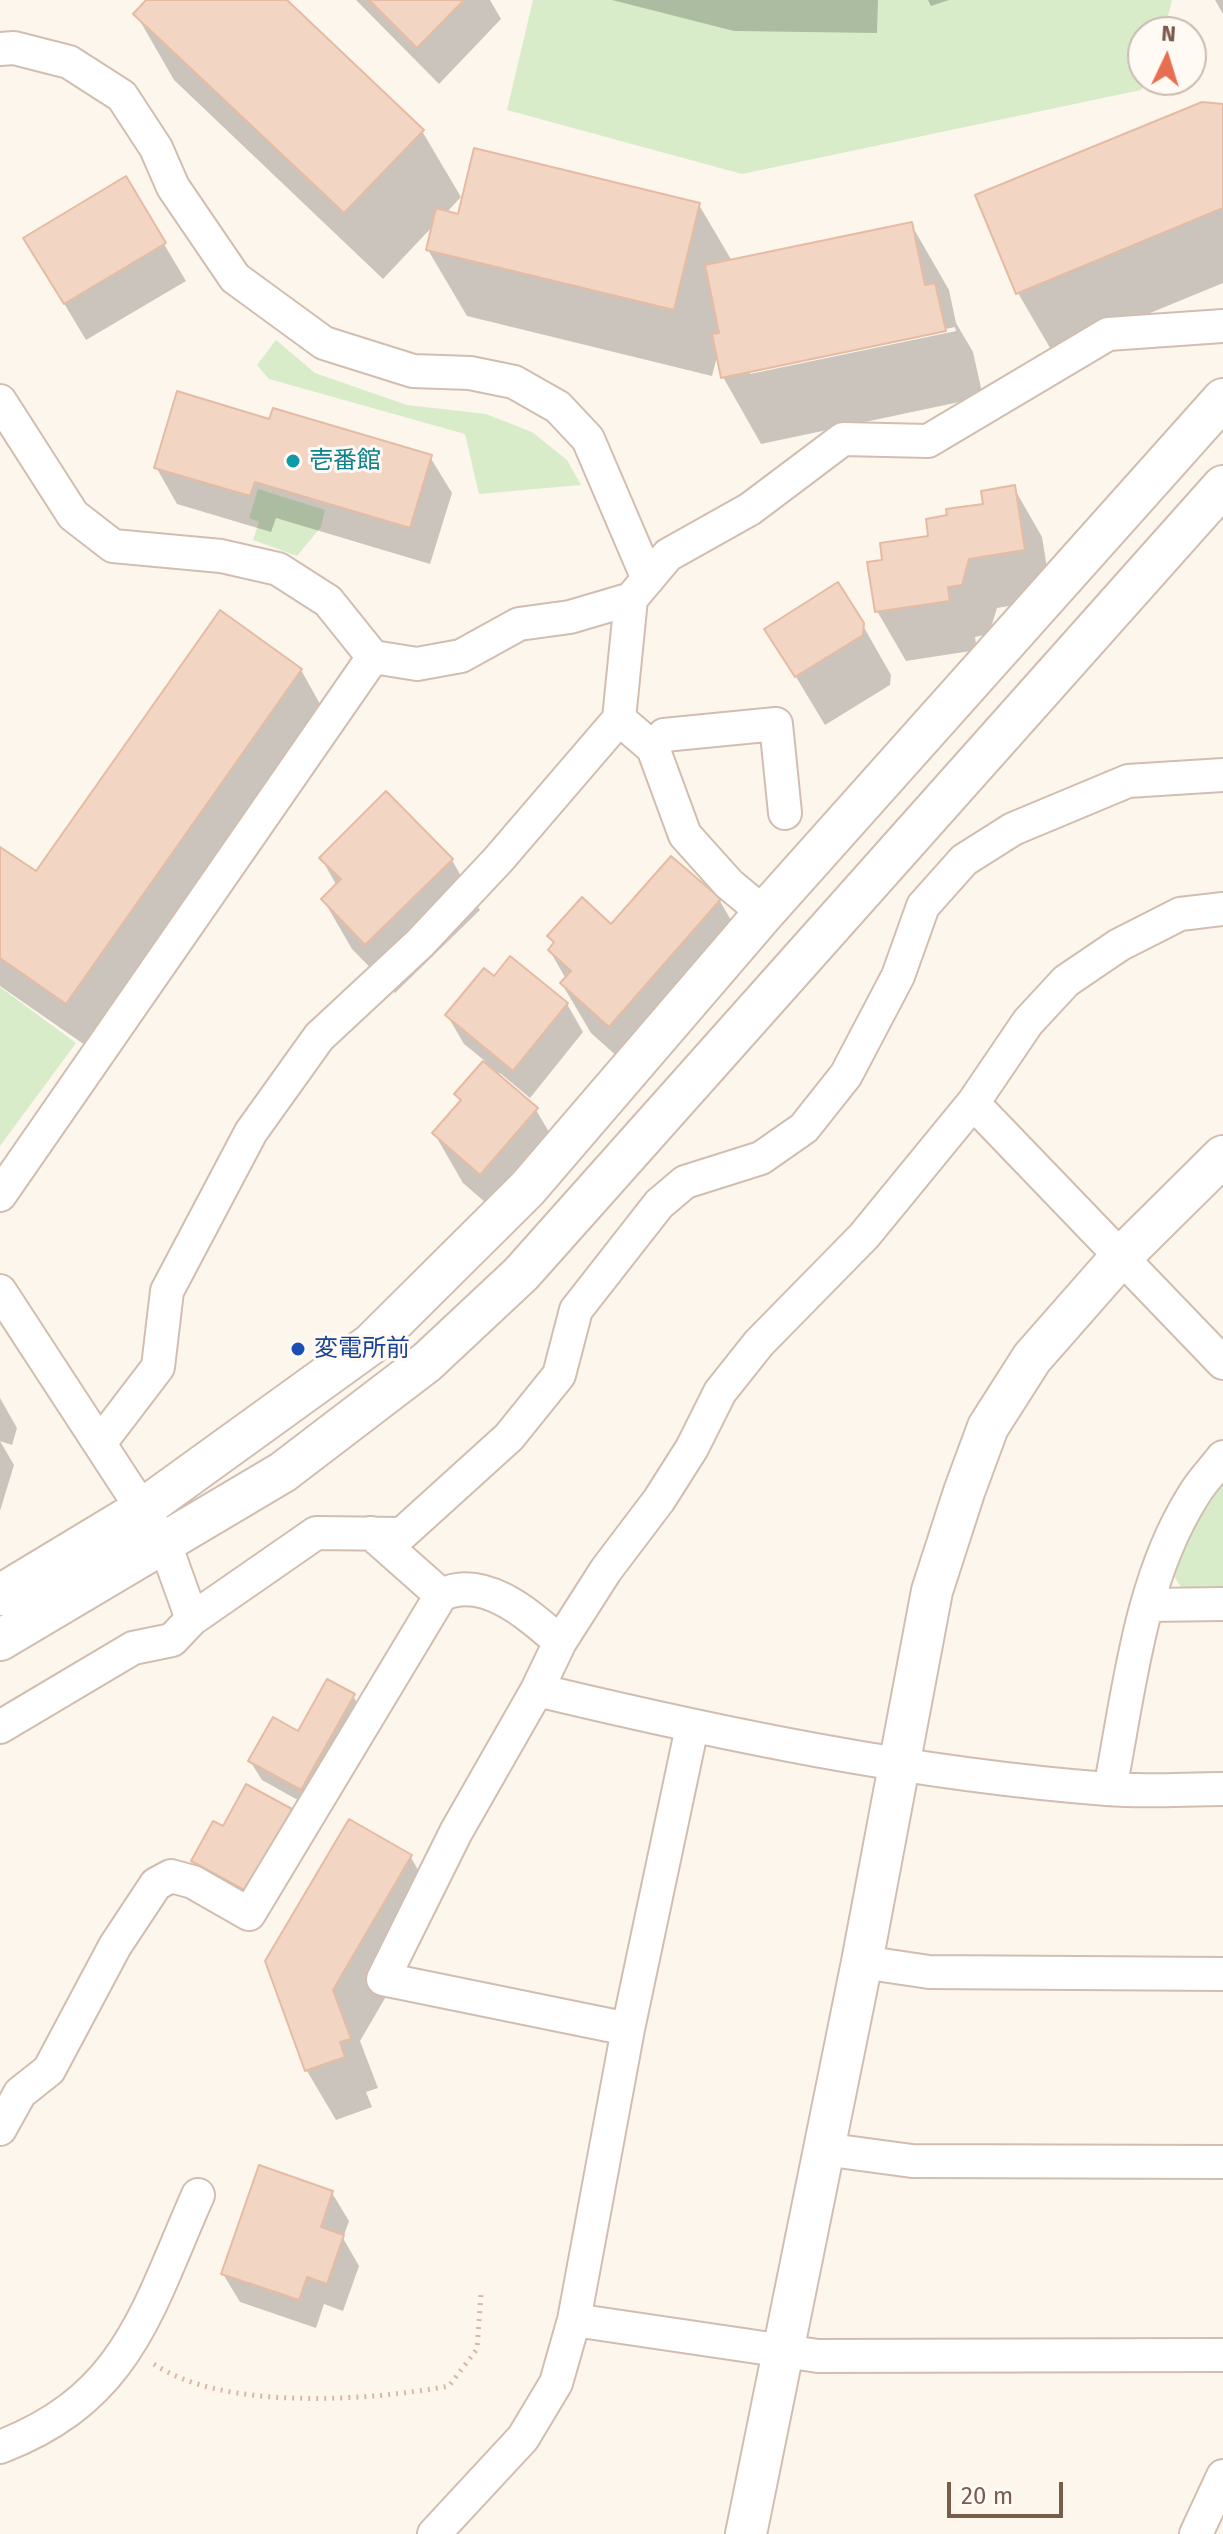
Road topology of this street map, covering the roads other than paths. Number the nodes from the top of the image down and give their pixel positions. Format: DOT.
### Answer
graph roads {
  1 [pos="0,49"];
  2 [pos="1223,326"];
  3 [pos="1223,399"];
  4 [pos="0,401"];
  5 [pos="1223,486"];
  6 [pos="639,589"];
  7 [pos="373,657"];
  8 [pos="619,719"];
  9 [pos="653,748"];
  10 [pos="1223,775"];
  11 [pos="785,813"];
  12 [pos="1223,909"];
  13 [pos="764,913"];
  14 [pos="973,1103"];
  15 [pos="1223,1156"];
  16 [pos="0,1195"];
  17 [pos="1119,1259"];
  18 [pos="0,1291"];
  19 [pos="1223,1363"];
  20 [pos="100,1443"];
  21 [pos="1223,1457"];
  22 [pos="144,1508"];
  23 [pos="371,1533"];
  24 [pos="165,1544"];
  25 [pos="0,1595"];
  26 [pos="441,1595"];
  27 [pos="1223,1604"];
  28 [pos="1148,1605"];
  29 [pos="192,1619"];
  30 [pos="0,1640"];
  31 [pos="560,1642"];
  32 [pos="537,1690"];
  33 [pos="0,1727"];
  34 [pos="692,1727"];
  35 [pos="898,1767"];
  36 [pos="1110,1789"];
  37 [pos="1223,1789"];
  38 [pos="862,1962"];
  39 [pos="1223,1974"];
  40 [pos="628,2029"];
  41 [pos="0,2129"];
  42 [pos="823,2149"];
  43 [pos="1223,2162"];
  44 [pos="198,2195"];
  45 [pos="574,2320"];
  46 [pos="781,2353"];
  47 [pos="1223,2355"];
  48 [pos="0,2447"];
  49 [pos="1223,2476"];
  50 [pos="434,2534"];
  51 [pos="746,2534"];
  52 [pos="1196,2534"];
  1 -- 6 [label="street"];
  2 -- 6 [label="street"];
  3 -- 13 [label="street"];
  4 -- 7 [label="street"];
  5 -- 24 [label="street"];
  6 -- 7 [label="street"];
  6 -- 8 [label="street"];
  7 -- 16 [label="street"];
  8 -- 9 [label="street"];
  8 -- 20 [label="street"];
  9 -- 11 [label="street"];
  9 -- 13 [label="street"];
  10 -- 23 [label="street"];
  12 -- 14 [label="street"];
  13 -- 22 [label="street"];
  14 -- 17 [label="street"];
  14 -- 31 [label="street"];
  15 -- 17 [label="street"];
  17 -- 19 [label="street"];
  17 -- 35 [label="street"];
  18 -- 20 [label="street"];
  20 -- 22 [label="street"];
  21 -- 28 [label="street"];
  22 -- 24 [label="street"];
  22 -- 25 [label="street"];
  23 -- 26 [label="street"];
  23 -- 29 [label="street"];
  24 -- 29 [label="street"];
  24 -- 30 [label="street"];
  26 -- 31 [label="street"];
  26 -- 41 [label="street"];
  27 -- 28 [label="street"];
  28 -- 36 [label="street"];
  29 -- 33 [label="street"];
  31 -- 32 [label="street"];
  32 -- 34 [label="street"];
  32 -- 40 [label="street"];
  34 -- 35 [label="street"];
  34 -- 40 [label="street"];
  35 -- 36 [label="street"];
  35 -- 38 [label="street"];
  36 -- 37 [label="street"];
  38 -- 39 [label="street"];
  38 -- 42 [label="street"];
  40 -- 45 [label="street"];
  42 -- 43 [label="street"];
  42 -- 46 [label="street"];
  44 -- 48 [label="street"];
  45 -- 46 [label="street"];
  45 -- 50 [label="street"];
  46 -- 47 [label="street"];
  46 -- 51 [label="street"];
  49 -- 52 [label="street"];
}
